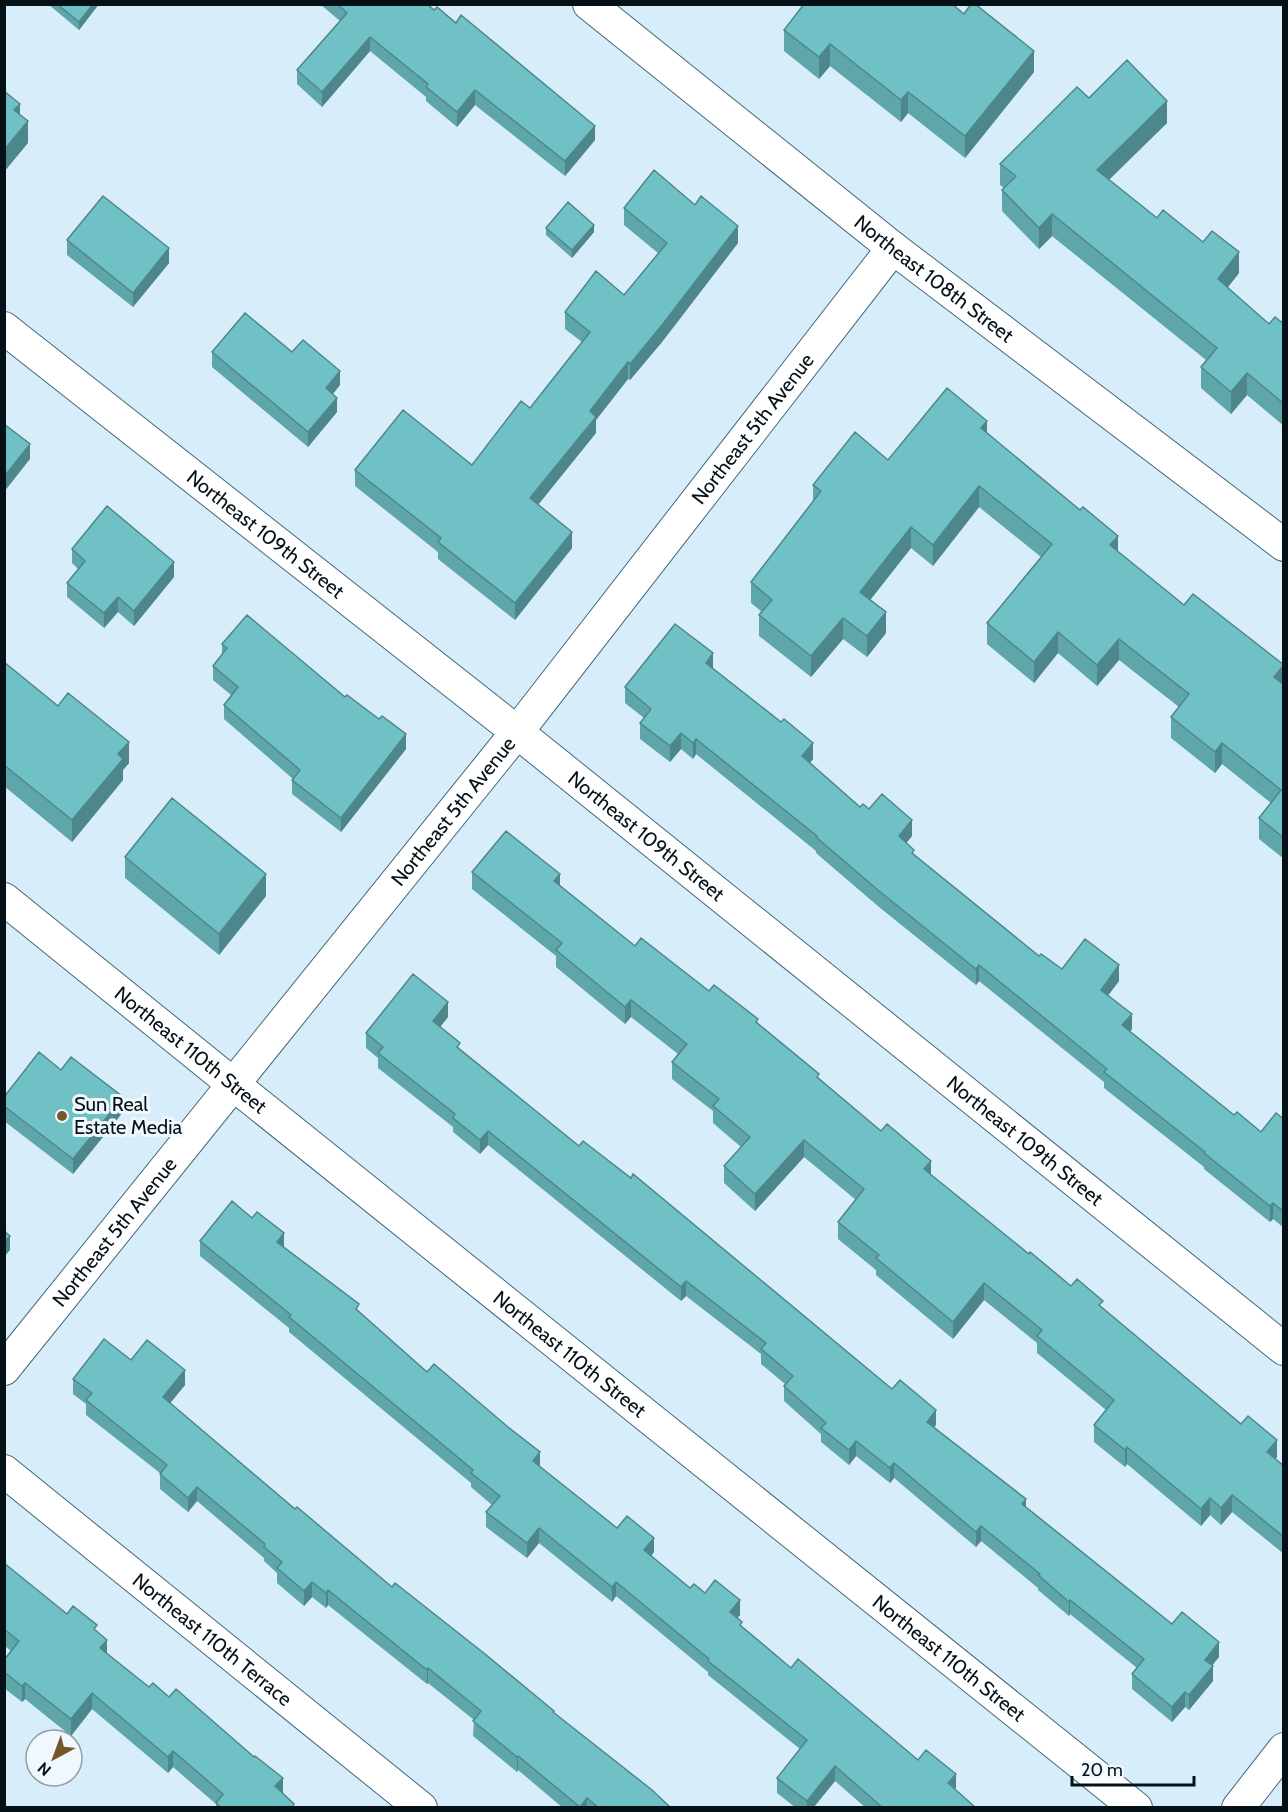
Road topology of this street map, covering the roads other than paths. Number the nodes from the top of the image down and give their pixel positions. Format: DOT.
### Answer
graph roads {
  1 [pos="589,4"];
  2 [pos="893,248"];
  3 [pos="4,328"];
  4 [pos="1284,545"];
  5 [pos="518,732"];
  6 [pos="4,899"];
  7 [pos="233,1084"];
  8 [pos="1284,1349"];
  9 [pos="4,1369"];
  10 [pos="4,1472"];
  11 [pos="1284,1749"];
  12 [pos="421,1808"];
  13 [pos="1136,1808"];
  14 [pos="1238,1808"];
  1 -- 2 [label="street, Northeast 108th Street"];
  2 -- 4 [label="street, Northeast 108th Street"];
  2 -- 5 [label="street, Northeast 5th Avenue"];
  3 -- 5 [label="street, Northeast 109th Street"];
  5 -- 7 [label="street, Northeast 5th Avenue"];
  5 -- 8 [label="street, Northeast 109th Street"];
  6 -- 7 [label="street, Northeast 110th Street"];
  7 -- 9 [label="street, Northeast 5th Avenue"];
  7 -- 13 [label="street, Northeast 110th Street"];
  10 -- 12 [label="street, Northeast 110th Terrace"];
  11 -- 14 [label="street"];
}
